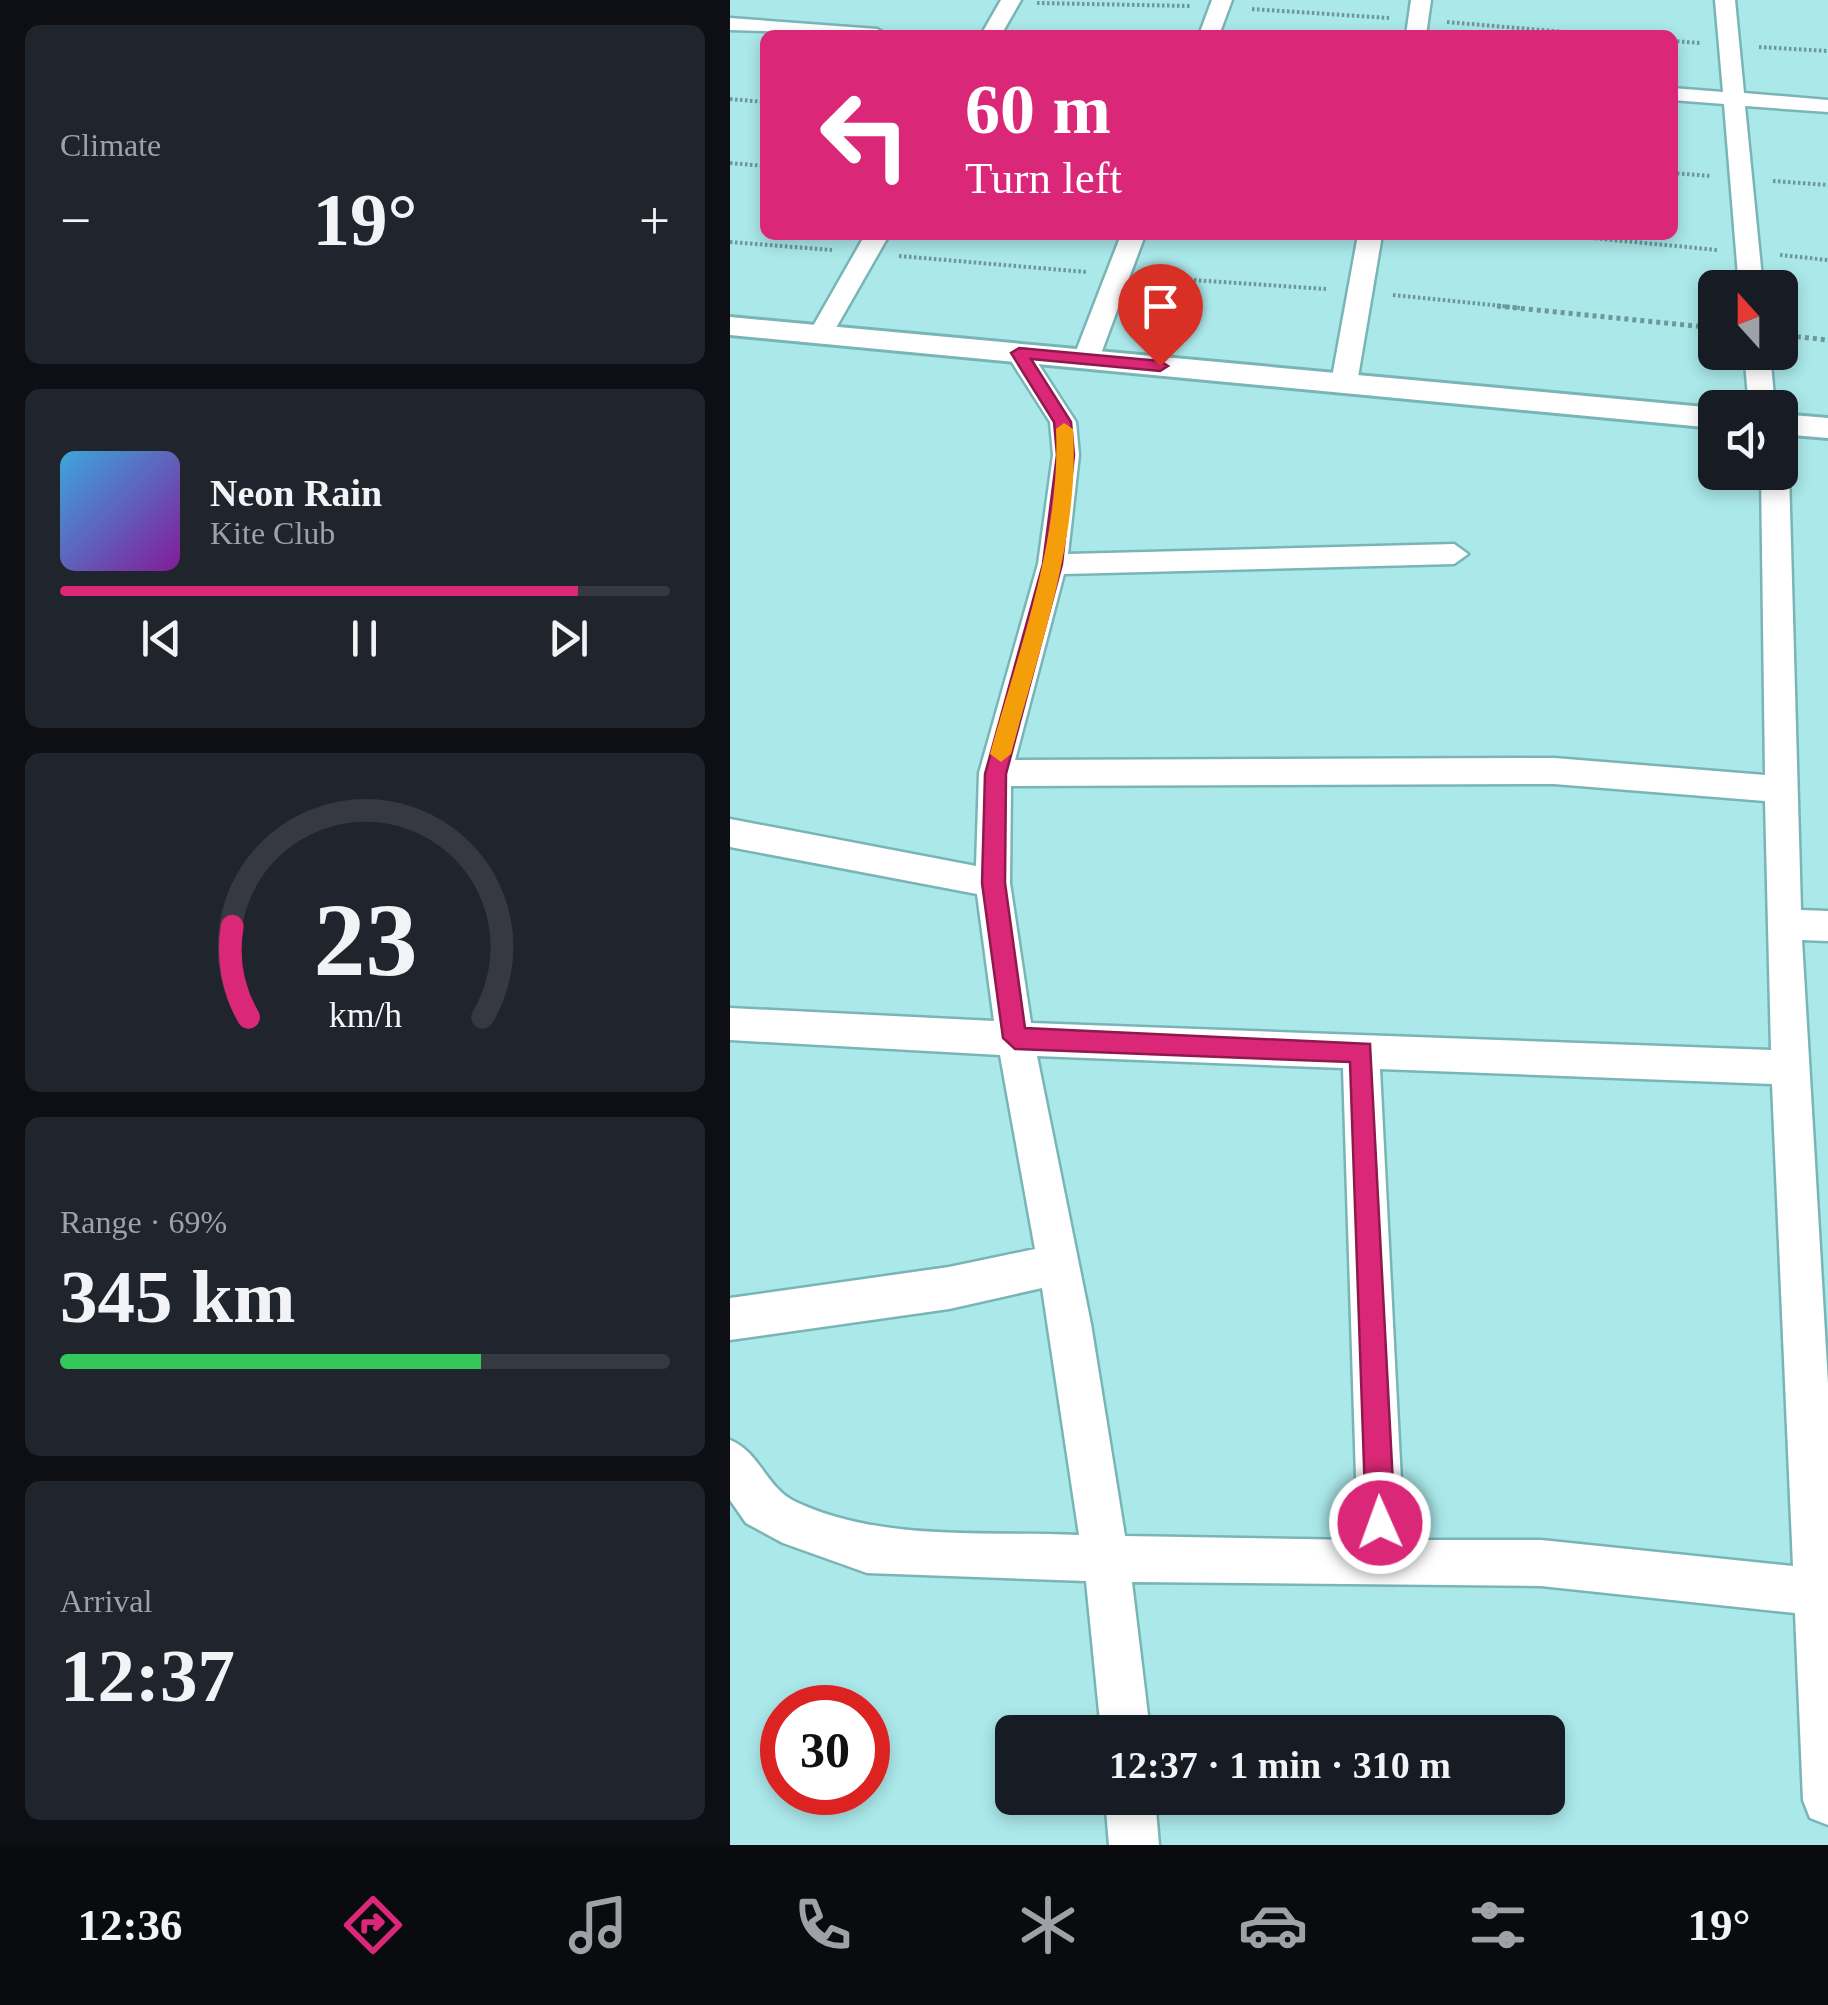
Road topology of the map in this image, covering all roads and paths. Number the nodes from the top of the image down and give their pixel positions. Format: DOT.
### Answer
graph roads {
  1 [pos="1726,0"];
  2 [pos="1011,1"];
  3 [pos="1221,3"];
  4 [pos="1419,18"];
  5 [pos="730,24"];
  6 [pos="811,30"];
  7 [pos="994,30"];
  8 [pos="1211,30"];
  9 [pos="1547,30"];
  10 [pos="1730,46"];
  11 [pos="1828,51"];
  12 [pos="1678,94"];
  13 [pos="730,98"];
  14 [pos="1734,99"];
  15 [pos="760,101"];
  16 [pos="1828,106"];
  17 [pos="730,163"];
  18 [pos="760,166"];
  19 [pos="1132,240"];
  20 [pos="1369,240"];
  21 [pos="1615,240"];
  22 [pos="730,242"];
  23 [pos="872,244"];
  24 [pos="1748,252"];
  25 [pos="1828,260"];
  26 [pos="1750,270"];
  27 [pos="1358,292"];
  28 [pos="730,326"];
  29 [pos="1698,326"];
  30 [pos="820,334"];
  31 [pos="1798,337"];
  32 [pos="1828,340"];
  33 [pos="1019,353"];
  34 [pos="1086,360"];
  35 [pos="1344,384"];
  36 [pos="1698,416"];
  37 [pos="1798,426"];
  38 [pos="1828,428"];
  39 [pos="1775,490"];
  40 [pos="1454,554"];
  41 [pos="1052,564"];
  42 [pos="995,774"];
  43 [pos="1781,788"];
  44 [pos="730,833"];
  45 [pos="994,883"];
  46 [pos="1784,924"];
  47 [pos="1828,926"];
  48 [pos="730,1024"];
  49 [pos="1015,1038"];
  50 [pos="1361,1052"];
  51 [pos="1790,1068"];
  52 [pos="1058,1264"];
  53 [pos="730,1319"];
  54 [pos="730,1462"];
  55 [pos="1106,1560"];
  56 [pos="1382,1562"];
  57 [pos="1818,1592"];
  58 [pos="1123,1715"];
  59 [pos="1828,1800"];
  60 [pos="1131,1815"];
  61 [pos="1134,1845"];
  1 -- 10 [label="street"];
  2 -- 3 [label="path"];
  2 -- 7 [label="street"];
  3 -- 4 [label="path"];
  3 -- 8 [label="street"];
  4 -- 9 [label="path"];
  5 -- 6 [label="street"];
  10 -- 11 [label="path"];
  10 -- 14 [label="street"];
  12 -- 14 [label="street"];
  13 -- 15 [label="path"];
  14 -- 16 [label="street"];
  14 -- 24 [label="street"];
  17 -- 18 [label="path"];
  19 -- 34 [label="street"];
  20 -- 27 [label="street"];
  21 -- 24 [label="path"];
  22 -- 23 [label="path"];
  23 -- 30 [label="street"];
  24 -- 25 [label="path"];
  24 -- 26 [label="street"];
  27 -- 29 [label="path"];
  27 -- 35 [label="street"];
  28 -- 30 [label="street"];
  30 -- 33 [label="street"];
  31 -- 32 [label="path"];
  33 -- 34 [label="street"];
  33 -- 41 [label="street"];
  34 -- 35 [label="street"];
  35 -- 36 [label="street"];
  37 -- 38 [label="street"];
  39 -- 43 [label="street"];
  40 -- 41 [label="street"];
  41 -- 42 [label="street"];
  42 -- 43 [label="street"];
  42 -- 45 [label="street"];
  43 -- 46 [label="street"];
  44 -- 45 [label="street"];
  45 -- 49 [label="street"];
  46 -- 47 [label="street"];
  46 -- 51 [label="street"];
  48 -- 49 [label="street"];
  49 -- 50 [label="street"];
  49 -- 52 [label="street"];
  50 -- 51 [label="street"];
  50 -- 56 [label="street"];
  51 -- 57 [label="street"];
  52 -- 53 [label="street"];
  52 -- 55 [label="street"];
  54 -- 55 [label="street"];
  55 -- 56 [label="street"];
  55 -- 58 [label="street"];
  56 -- 57 [label="street"];
  57 -- 59 [label="street"];
  60 -- 61 [label="street"];
}
